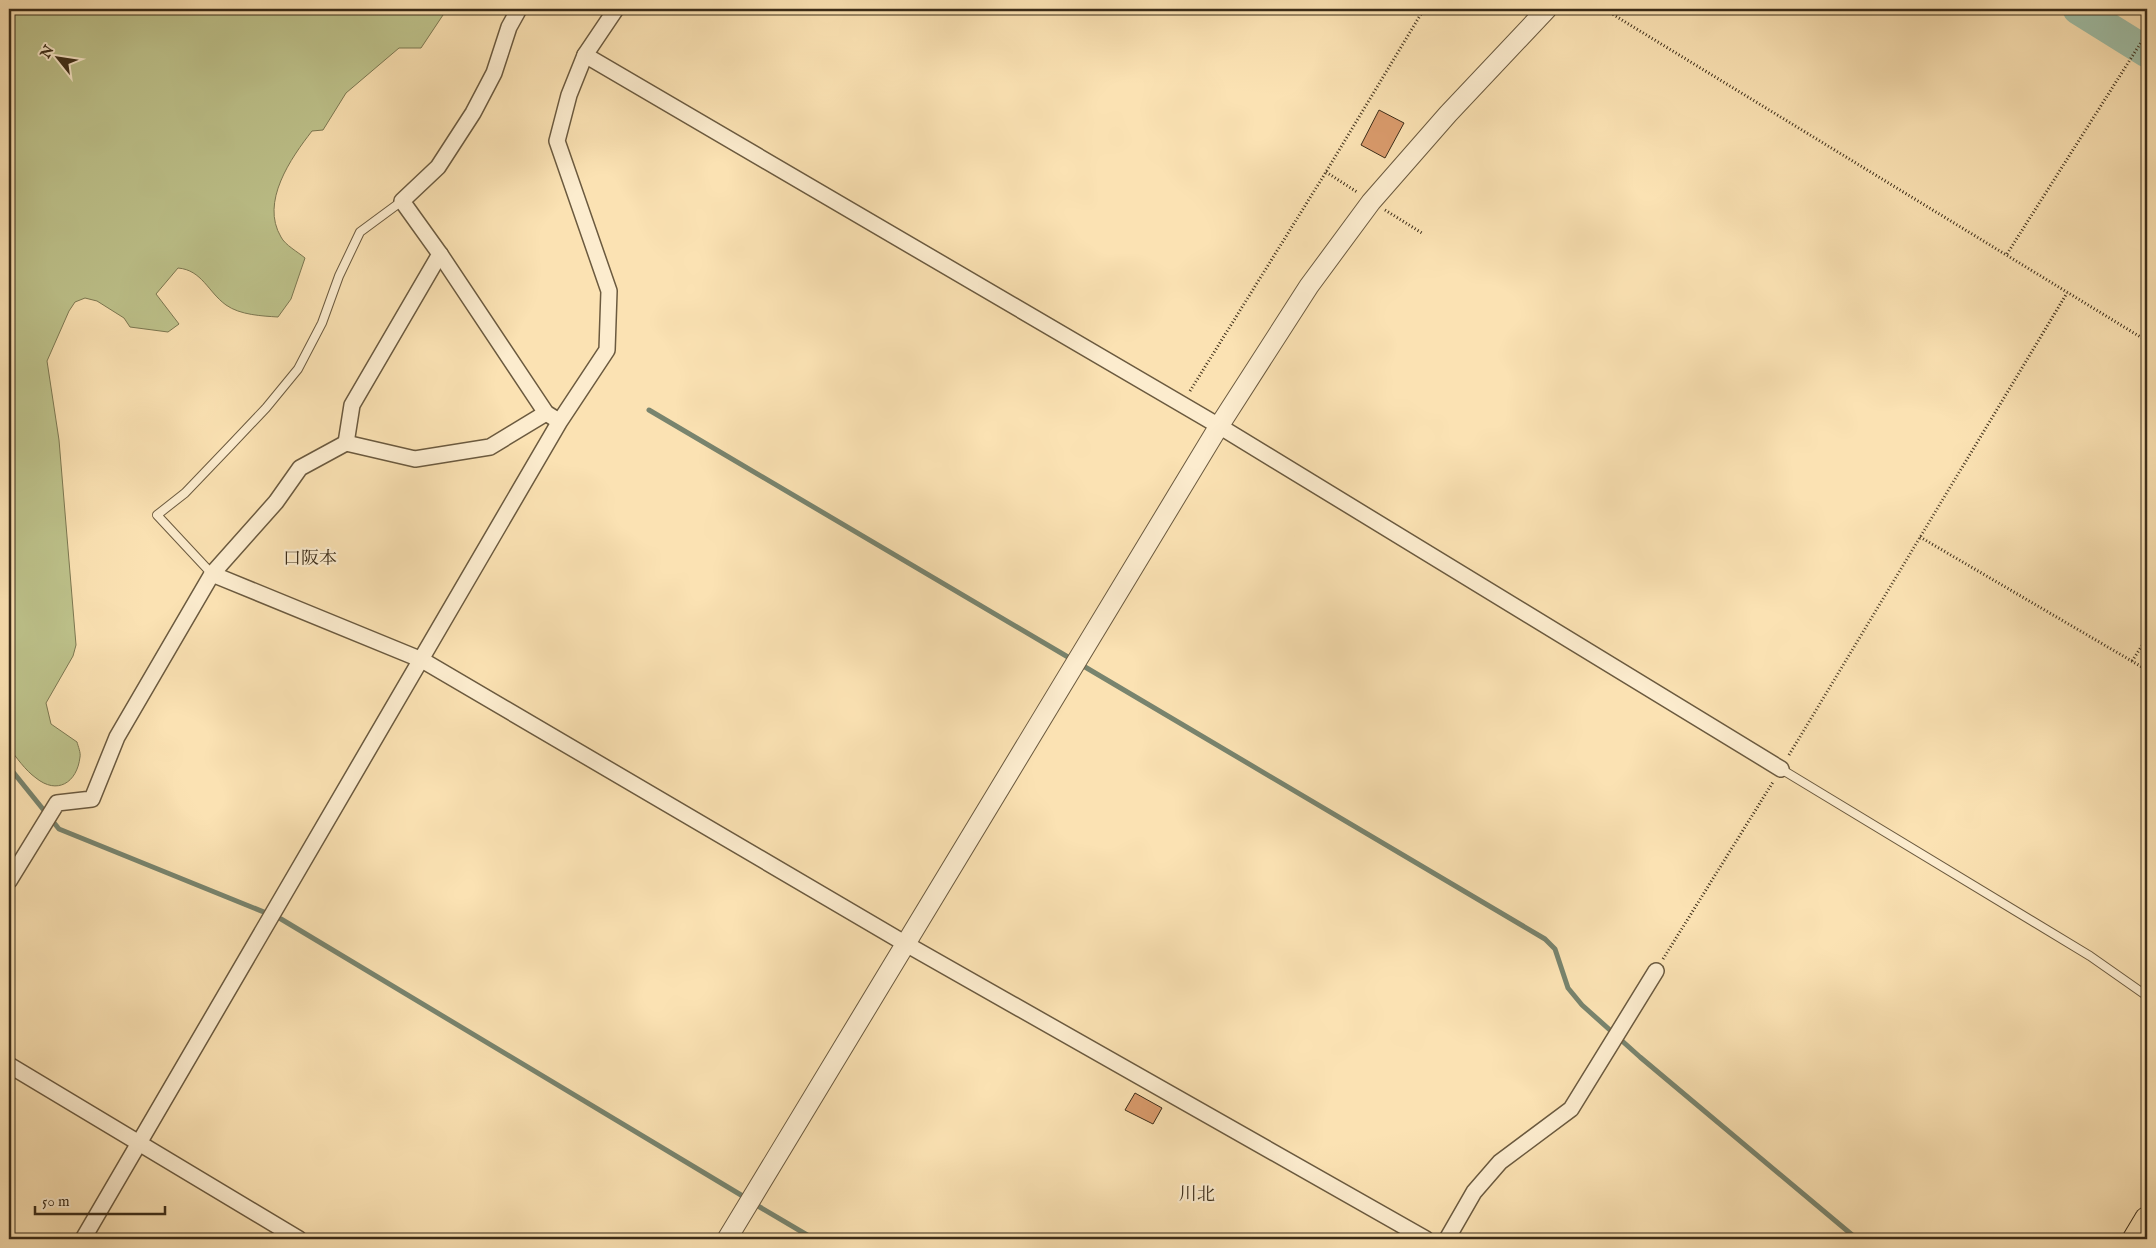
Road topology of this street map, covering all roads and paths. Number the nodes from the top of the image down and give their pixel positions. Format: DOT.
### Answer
graph roads {
  1 [pos="519,9"];
  2 [pos="1424,9"];
  3 [pos="1547,9"];
  4 [pos="1604,9"];
  5 [pos="609,11"];
  6 [pos="2147,33"];
  7 [pos="586,55"];
  8 [pos="402,201"];
  9 [pos="440,254"];
  10 [pos="2007,254"];
  11 [pos="2067,293"];
  12 [pos="2147,341"];
  13 [pos="1181,404"];
  14 [pos="546,413"];
  15 [pos="560,421"];
  16 [pos="1219,426"];
  17 [pos="346,443"];
  18 [pos="1920,538"];
  19 [pos="212,574"];
  20 [pos="2147,638"];
  21 [pos="422,660"];
  22 [pos="2132,661"];
  23 [pos="2147,670"];
  24 [pos="1781,769"];
  25 [pos="9,881"];
  26 [pos="906,944"];
  27 [pos="1656,971"];
  28 [pos="2147,996"];
  29 [pos="9,1066"];
  30 [pos="138,1144"];
  31 [pos="2147,1218"];
  32 [pos="83,1239"];
  33 [pos="299,1239"];
  34 [pos="727,1239"];
  35 [pos="1426,1239"];
  36 [pos="1447,1239"];
  37 [pos="2135,1239"];
  1 -- 8 [label="street"];
  2 -- 13 [label="path"];
  3 -- 16 [label="street"];
  4 -- 10 [label="path"];
  5 -- 7 [label="street"];
  6 -- 10 [label="path"];
  7 -- 13 [label="street"];
  7 -- 15 [label="street"];
  8 -- 9 [label="street"];
  8 -- 19 [label="lane"];
  9 -- 14 [label="street"];
  9 -- 17 [label="street"];
  10 -- 11 [label="path"];
  11 -- 12 [label="path"];
  11 -- 18 [label="path"];
  13 -- 16 [label="street"];
  14 -- 15 [label="street"];
  14 -- 17 [label="street"];
  15 -- 21 [label="street"];
  16 -- 24 [label="street"];
  16 -- 26 [label="street"];
  17 -- 19 [label="street"];
  18 -- 22 [label="path"];
  18 -- 24 [label="path"];
  19 -- 21 [label="street"];
  19 -- 25 [label="street"];
  20 -- 22 [label="path"];
  21 -- 26 [label="street"];
  21 -- 30 [label="street"];
  22 -- 23 [label="path"];
  24 -- 27 [label="path"];
  24 -- 28 [label="lane"];
  26 -- 34 [label="street"];
  26 -- 35 [label="street"];
  27 -- 36 [label="street"];
  29 -- 30 [label="street"];
  30 -- 32 [label="street"];
  30 -- 33 [label="street"];
  31 -- 37 [label="main road"];
}
